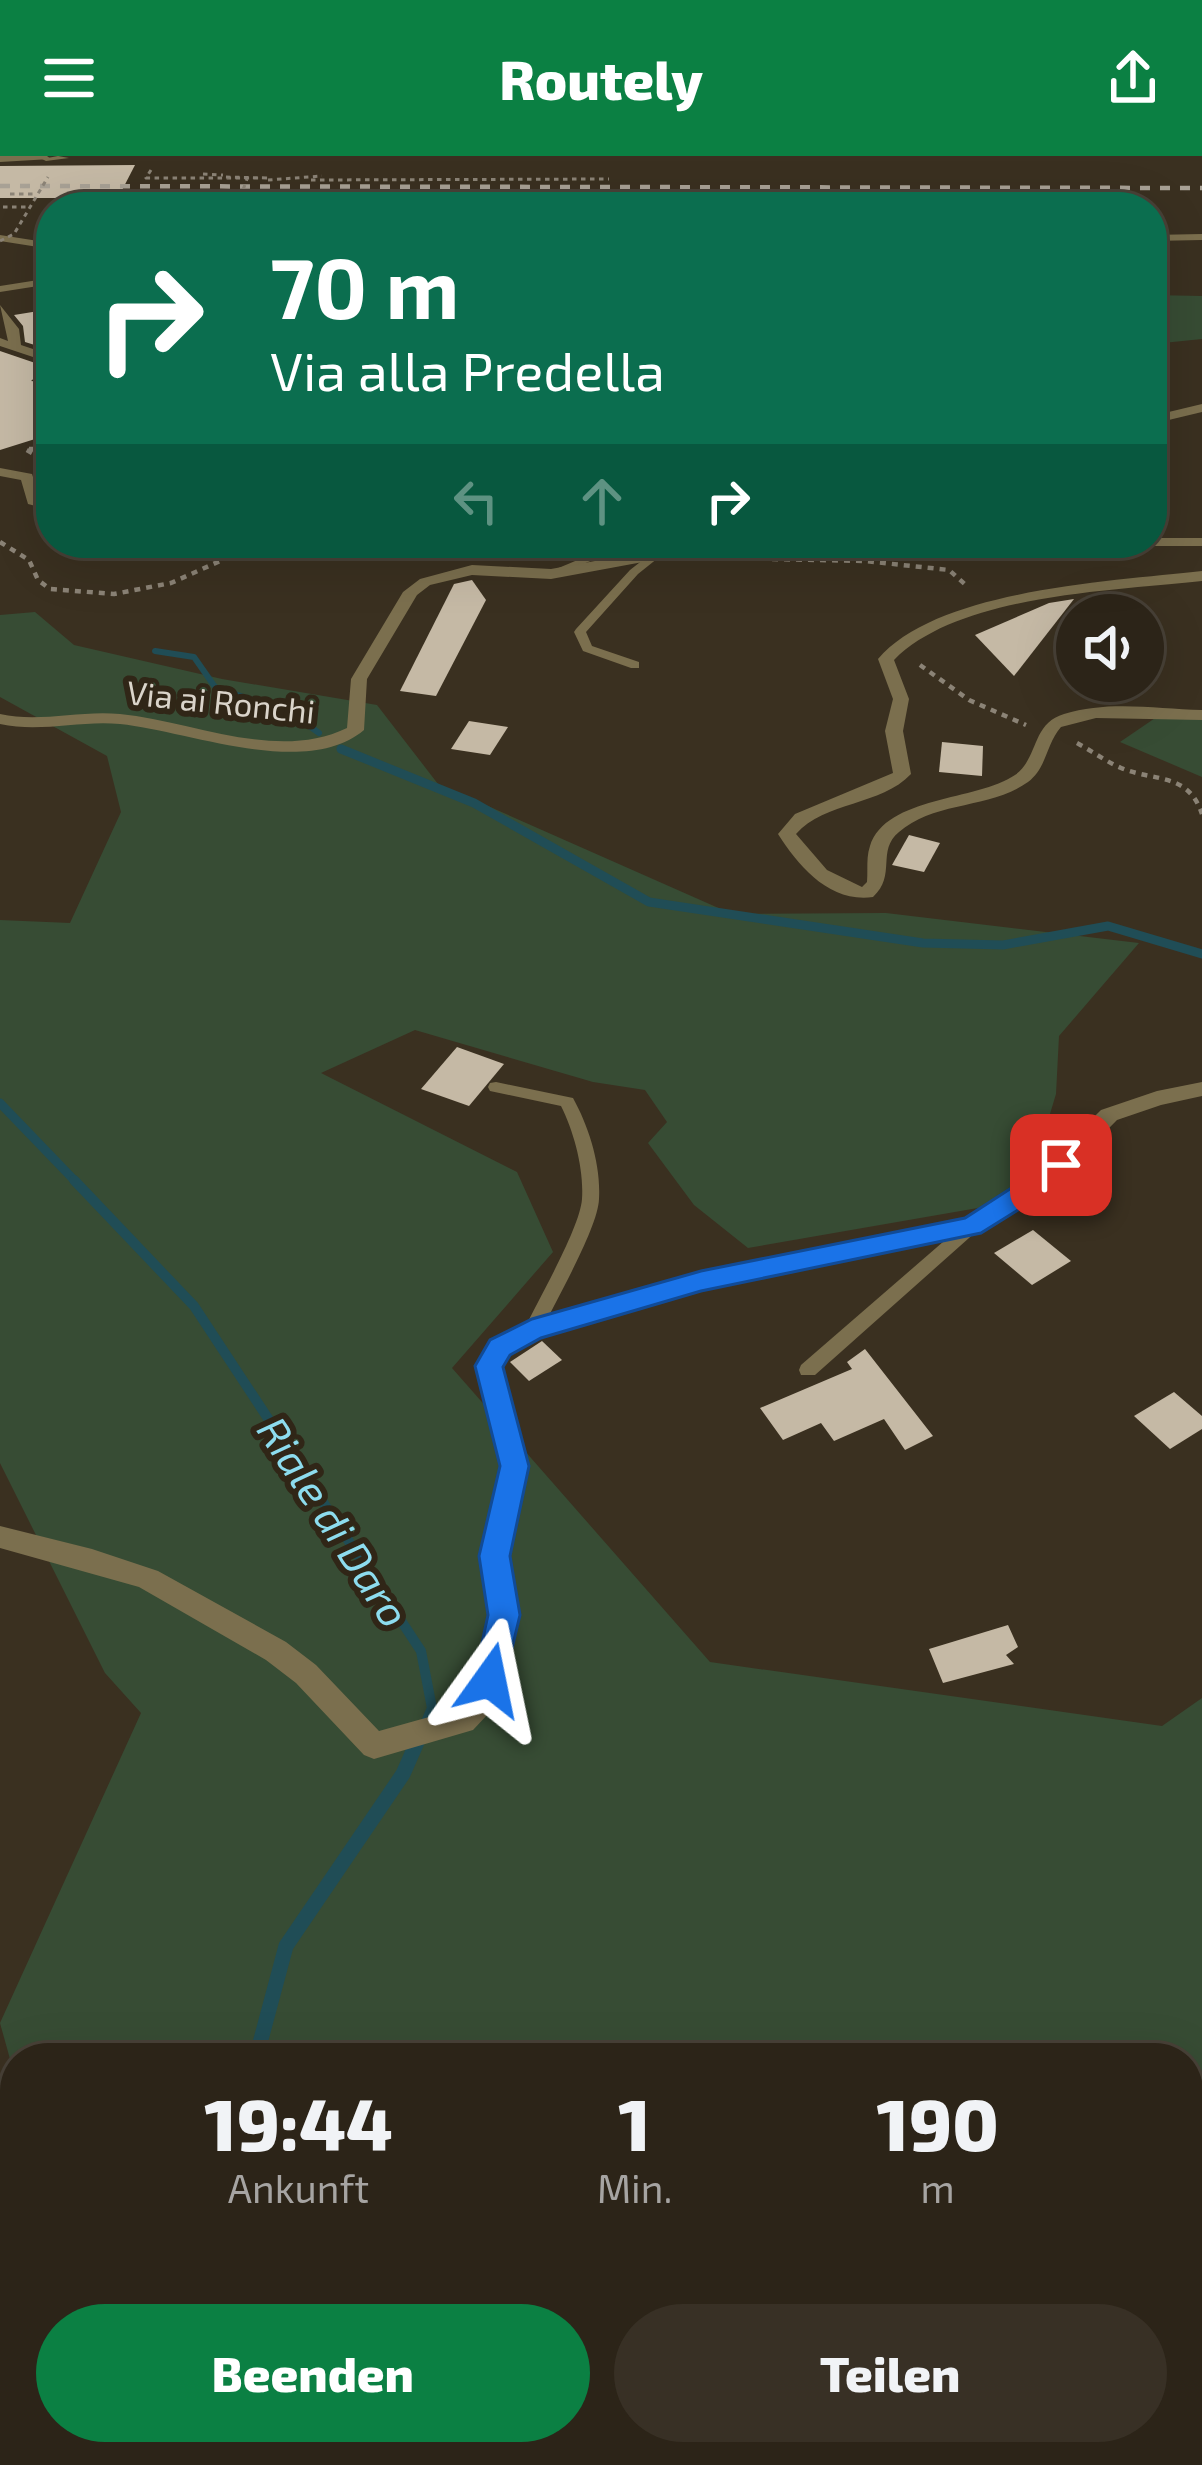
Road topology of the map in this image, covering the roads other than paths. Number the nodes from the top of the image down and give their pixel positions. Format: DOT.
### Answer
graph roads {
  1 [pos="65,158"];
  2 [pos="0,159"];
  3 [pos="46,159"];
  4 [pos="1202,237"];
  5 [pos="1167,238"];
  6 [pos="0,240"];
  7 [pos="36,244"];
  8 [pos="36,283"];
  9 [pos="0,289"];
  10 [pos="0,309"];
  11 [pos="7,344"];
  12 [pos="36,354"];
  13 [pos="1202,408"];
  14 [pos="1167,416"];
  15 [pos="0,472"];
  16 [pos="36,502"];
  17 [pos="1202,542"];
  18 [pos="1167,543"];
  19 [pos="591,558"];
  20 [pos="637,558"];
  21 [pos="653,558"];
  22 [pos="551,574"];
  23 [pos="1202,576"];
  24 [pos="635,665"];
  25 [pos="1202,716"];
  26 [pos="0,719"];
  27 [pos="496,1087"];
  28 [pos="1202,1089"];
  29 [pos="972,1226"];
  30 [pos="532,1330"];
  31 [pos="808,1370"];
  32 [pos="0,1537"];
  1 -- 3 [label="lane"];
  2 -- 3 [label="street"];
  4 -- 5 [label="street"];
  6 -- 7 [label="street"];
  8 -- 9 [label="lane"];
  10 -- 11 [label="street"];
  11 -- 12 [label="street"];
  13 -- 14 [label="street"];
  15 -- 16 [label="street"];
  17 -- 18 [label="street"];
  19 -- 22 [label="lane"];
  20 -- 22 [label="street, Via ai Ronchi"];
  21 -- 24 [label="lane"];
  22 -- 26 [label="street, Via ai Ronchi"];
  23 -- 25 [label="street"];
  27 -- 30 [label="lane"];
  28 -- 29 [label="street"];
  29 -- 30 [label="street"];
  29 -- 31 [label="lane"];
  30 -- 32 [label="street"];
}
